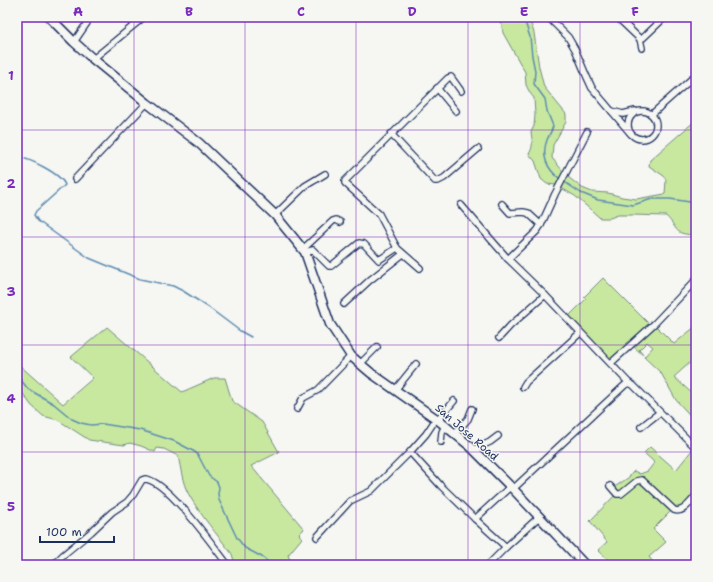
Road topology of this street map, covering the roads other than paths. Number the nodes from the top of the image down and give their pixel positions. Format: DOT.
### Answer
graph roads {
  1 [pos="49,17"];
  2 [pos="88,17"];
  3 [pos="144,17"];
  4 [pos="617,17"];
  5 [pos="665,17"];
  6 [pos="551,18"];
  7 [pos="640,39"];
  8 [pos="74,42"];
  9 [pos="642,48"];
  10 [pos="93,59"];
  11 [pos="696,74"];
  12 [pos="437,88"];
  13 [pos="461,91"];
  14 [pos="147,103"];
  15 [pos="610,110"];
  16 [pos="456,111"];
  17 [pos="637,111"];
  18 [pos="652,114"];
  19 [pos="588,132"];
  20 [pos="390,134"];
  21 [pos="631,134"];
  22 [pos="478,149"];
  23 [pos="325,174"];
  24 [pos="75,179"];
  25 [pos="502,204"];
  26 [pos="461,205"];
  27 [pos="275,215"];
  28 [pos="340,222"];
  29 [pos="541,225"];
  30 [pos="397,248"];
  31 [pos="303,251"];
  32 [pos="403,254"];
  33 [pos="508,259"];
  34 [pos="420,268"];
  35 [pos="696,280"];
  36 [pos="545,295"];
  37 [pos="344,304"];
  38 [pos="580,333"];
  39 [pos="498,338"];
  40 [pos="376,347"];
  41 [pos="351,356"];
  42 [pos="360,364"];
  43 [pos="416,364"];
  44 [pos="611,364"];
  45 [pos="629,383"];
  46 [pos="523,387"];
  47 [pos="395,390"];
  48 [pos="454,401"];
  49 [pos="297,409"];
  50 [pos="472,409"];
  51 [pos="659,413"];
  52 [pos="437,420"];
  53 [pos="445,426"];
  54 [pos="641,427"];
  55 [pos="454,434"];
  56 [pos="498,436"];
  57 [pos="441,442"];
  58 [pos="696,448"];
  59 [pos="473,450"];
  60 [pos="410,452"];
  61 [pos="610,486"];
  62 [pos="511,488"];
  63 [pos="696,496"];
  64 [pos="539,517"];
  65 [pos="475,519"];
  66 [pos="318,537"];
  67 [pos="506,547"];
  68 [pos="53,565"];
  69 [pos="228,565"];
  70 [pos="488,565"];
  71 [pos="585,565"];
  1 -- 8 [label="street, San Jose Road"];
  2 -- 8 [label="street"];
  3 -- 10 [label="street"];
  4 -- 7 [label="street"];
  5 -- 7 [label="street"];
  6 -- 15 [label="street"];
  7 -- 9 [label="street"];
  8 -- 10 [label="street, San Jose Road"];
  10 -- 14 [label="street, San Jose Road"];
  11 -- 18 [label="street"];
  12 -- 13 [label="street"];
  12 -- 16 [label="street"];
  12 -- 20 [label="street"];
  14 -- 24 [label="street"];
  14 -- 27 [label="street, San Jose Road"];
  15 -- 17 [label="street"];
  15 -- 21 [label="street"];
  17 -- 18 [label="street"];
  17 -- 21 [label="street"];
  18 -- 21 [label="street"];
  19 -- 29 [label="street"];
  20 -- 22 [label="street"];
  20 -- 30 [label="street"];
  23 -- 27 [label="street"];
  25 -- 29 [label="street"];
  26 -- 33 [label="street"];
  27 -- 31 [label="street, San Jose Road"];
  28 -- 31 [label="street"];
  29 -- 33 [label="street"];
  30 -- 31 [label="street"];
  30 -- 32 [label="street"];
  31 -- 41 [label="street, San Jose Road"];
  32 -- 34 [label="street"];
  32 -- 37 [label="street"];
  33 -- 36 [label="street"];
  35 -- 44 [label="street"];
  36 -- 38 [label="street"];
  36 -- 39 [label="street"];
  38 -- 44 [label="street"];
  38 -- 46 [label="street"];
  40 -- 42 [label="street"];
  41 -- 42 [label="street, San Jose Road"];
  41 -- 49 [label="street"];
  42 -- 47 [label="street, San Jose Road"];
  43 -- 47 [label="street"];
  44 -- 45 [label="street"];
  45 -- 51 [label="street"];
  45 -- 62 [label="street"];
  47 -- 52 [label="street, San Jose Road"];
  48 -- 52 [label="street"];
  50 -- 55 [label="street"];
  51 -- 54 [label="street"];
  51 -- 58 [label="street"];
  52 -- 53 [label="street, San Jose Road"];
  52 -- 60 [label="street"];
  53 -- 55 [label="street, San Jose Road"];
  53 -- 57 [label="street"];
  55 -- 59 [label="street, San Jose Road"];
  56 -- 59 [label="street"];
  59 -- 62 [label="street, San Jose Road"];
  60 -- 65 [label="street"];
  60 -- 66 [label="street"];
  61 -- 63 [label="street"];
  62 -- 64 [label="street, San Jose Road"];
  62 -- 65 [label="street"];
  64 -- 67 [label="street"];
  64 -- 71 [label="street, San Jose Road"];
  65 -- 67 [label="street"];
  67 -- 70 [label="street"];
  68 -- 69 [label="street"];
}
